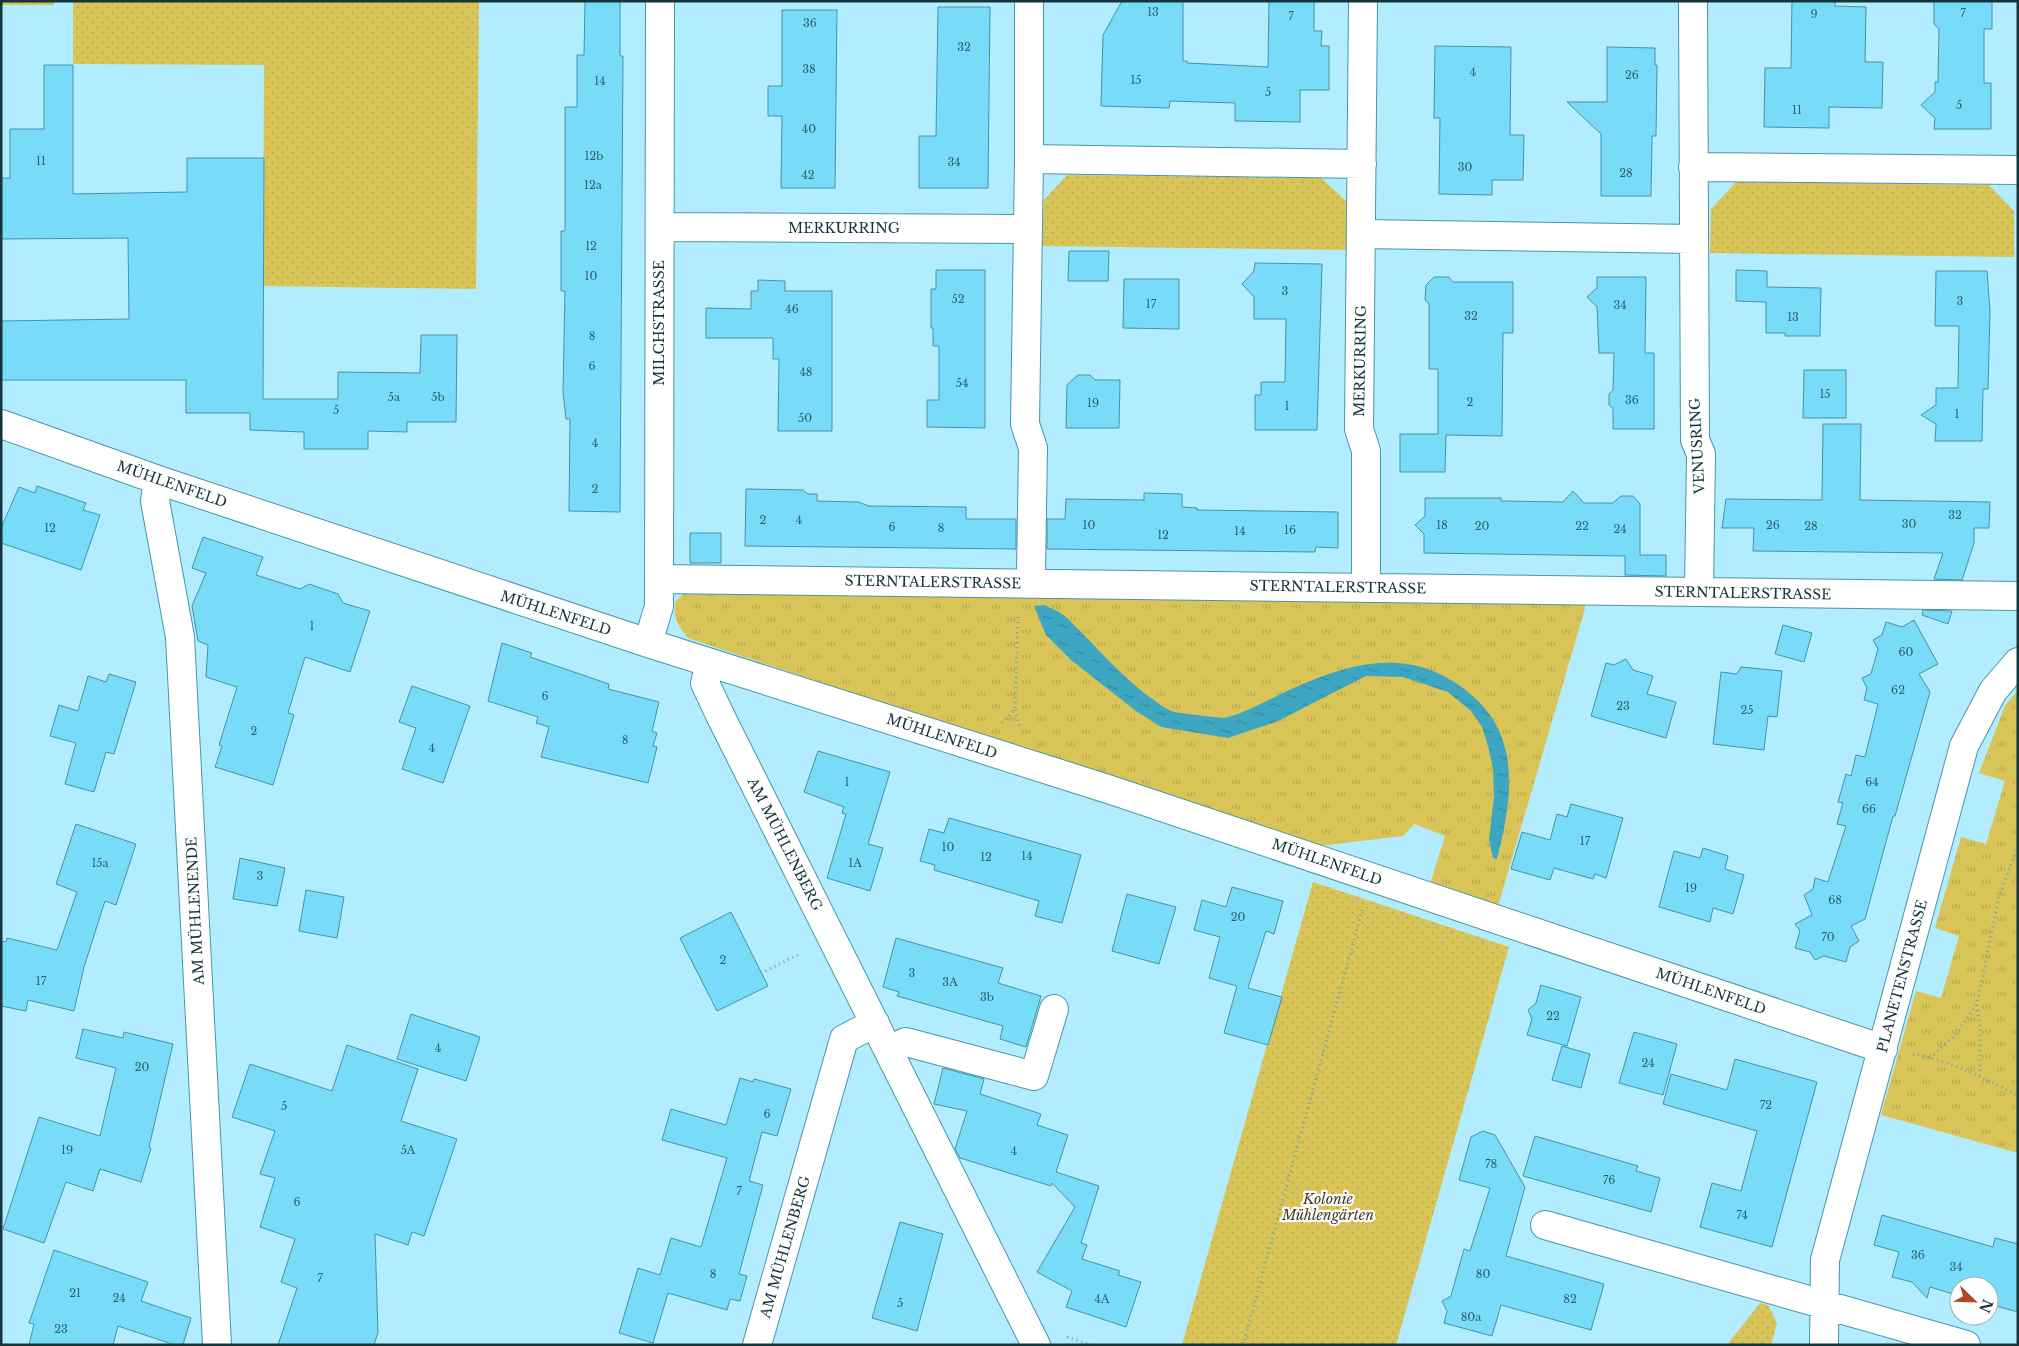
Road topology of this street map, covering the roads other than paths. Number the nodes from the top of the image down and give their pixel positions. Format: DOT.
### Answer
graph roads {
  1 [pos="660,1"];
  2 [pos="1029,1"];
  3 [pos="1363,1"];
  4 [pos="1693,1"];
  5 [pos="1029,159"];
  6 [pos="1362,164"];
  7 [pos="1694,167"];
  8 [pos="2018,170"];
  9 [pos="660,227"];
  10 [pos="1028,229"];
  11 [pos="1362,234"];
  12 [pos="1694,239"];
  13 [pos="1,424"];
  14 [pos="158,480"];
  15 [pos="659,579"];
  16 [pos="1028,584"];
  17 [pos="1366,588"];
  18 [pos="1699,592"];
  19 [pos="2018,596"];
  20 [pos="648,643"];
  21 [pos="2018,662"];
  22 [pos="710,663"];
  23 [pos="1054,1009"];
  24 [pos="874,1023"];
  25 [pos="1883,1049"];
  26 [pos="888,1050"];
  27 [pos="1545,1225"];
  28 [pos="1824,1304"];
  29 [pos="217,1345"];
  30 [pos="757,1345"];
  31 [pos="1036,1345"];
  32 [pos="1824,1345"];
  33 [pos="1966,1345"];
  1 -- 9 [label="street, MILCHSTRASSE"];
  2 -- 5 [label="street"];
  3 -- 6 [label="street, MERKURRING"];
  4 -- 7 [label="street, VENUSRING"];
  5 -- 6 [label="street"];
  5 -- 10 [label="street"];
  6 -- 11 [label="street, MERKURRING"];
  7 -- 8 [label="street"];
  7 -- 12 [label="street, VENUSRING"];
  9 -- 10 [label="street, MERKURRING"];
  9 -- 15 [label="street, MILCHSTRASSE"];
  10 -- 16 [label="street"];
  11 -- 12 [label="street"];
  11 -- 17 [label="street, MERKURRING"];
  12 -- 18 [label="street, VENUSRING"];
  13 -- 14 [label="street, MÜHLENFELD"];
  14 -- 20 [label="street, MÜHLENFELD"];
  14 -- 29 [label="street, AM MÜHLENENDE"];
  15 -- 16 [label="street, STERNTALERSTRASSE"];
  15 -- 20 [label="street, MILCHSTRASSE"];
  16 -- 17 [label="street, STERNTALERSTRASSE"];
  17 -- 18 [label="street, STERNTALERSTRASSE"];
  18 -- 19 [label="street, STERNTALERSTRASSE"];
  20 -- 22 [label="street, MÜHLENFELD"];
  21 -- 25 [label="street, PLANETENSTRASSE"];
  22 -- 24 [label="street, AM MÜHLENBERG"];
  22 -- 25 [label="street, MÜHLENFELD"];
  23 -- 26 [label="street"];
  24 -- 26 [label="street, AM MÜHLENBERG"];
  24 -- 30 [label="street, AM MÜHLENBERG"];
  25 -- 28 [label="street, PLANETENSTRASSE"];
  26 -- 31 [label="street, AM MÜHLENBERG"];
  27 -- 28 [label="street"];
  28 -- 32 [label="street, PLANETENSTRASSE"];
  28 -- 33 [label="street"];
}
